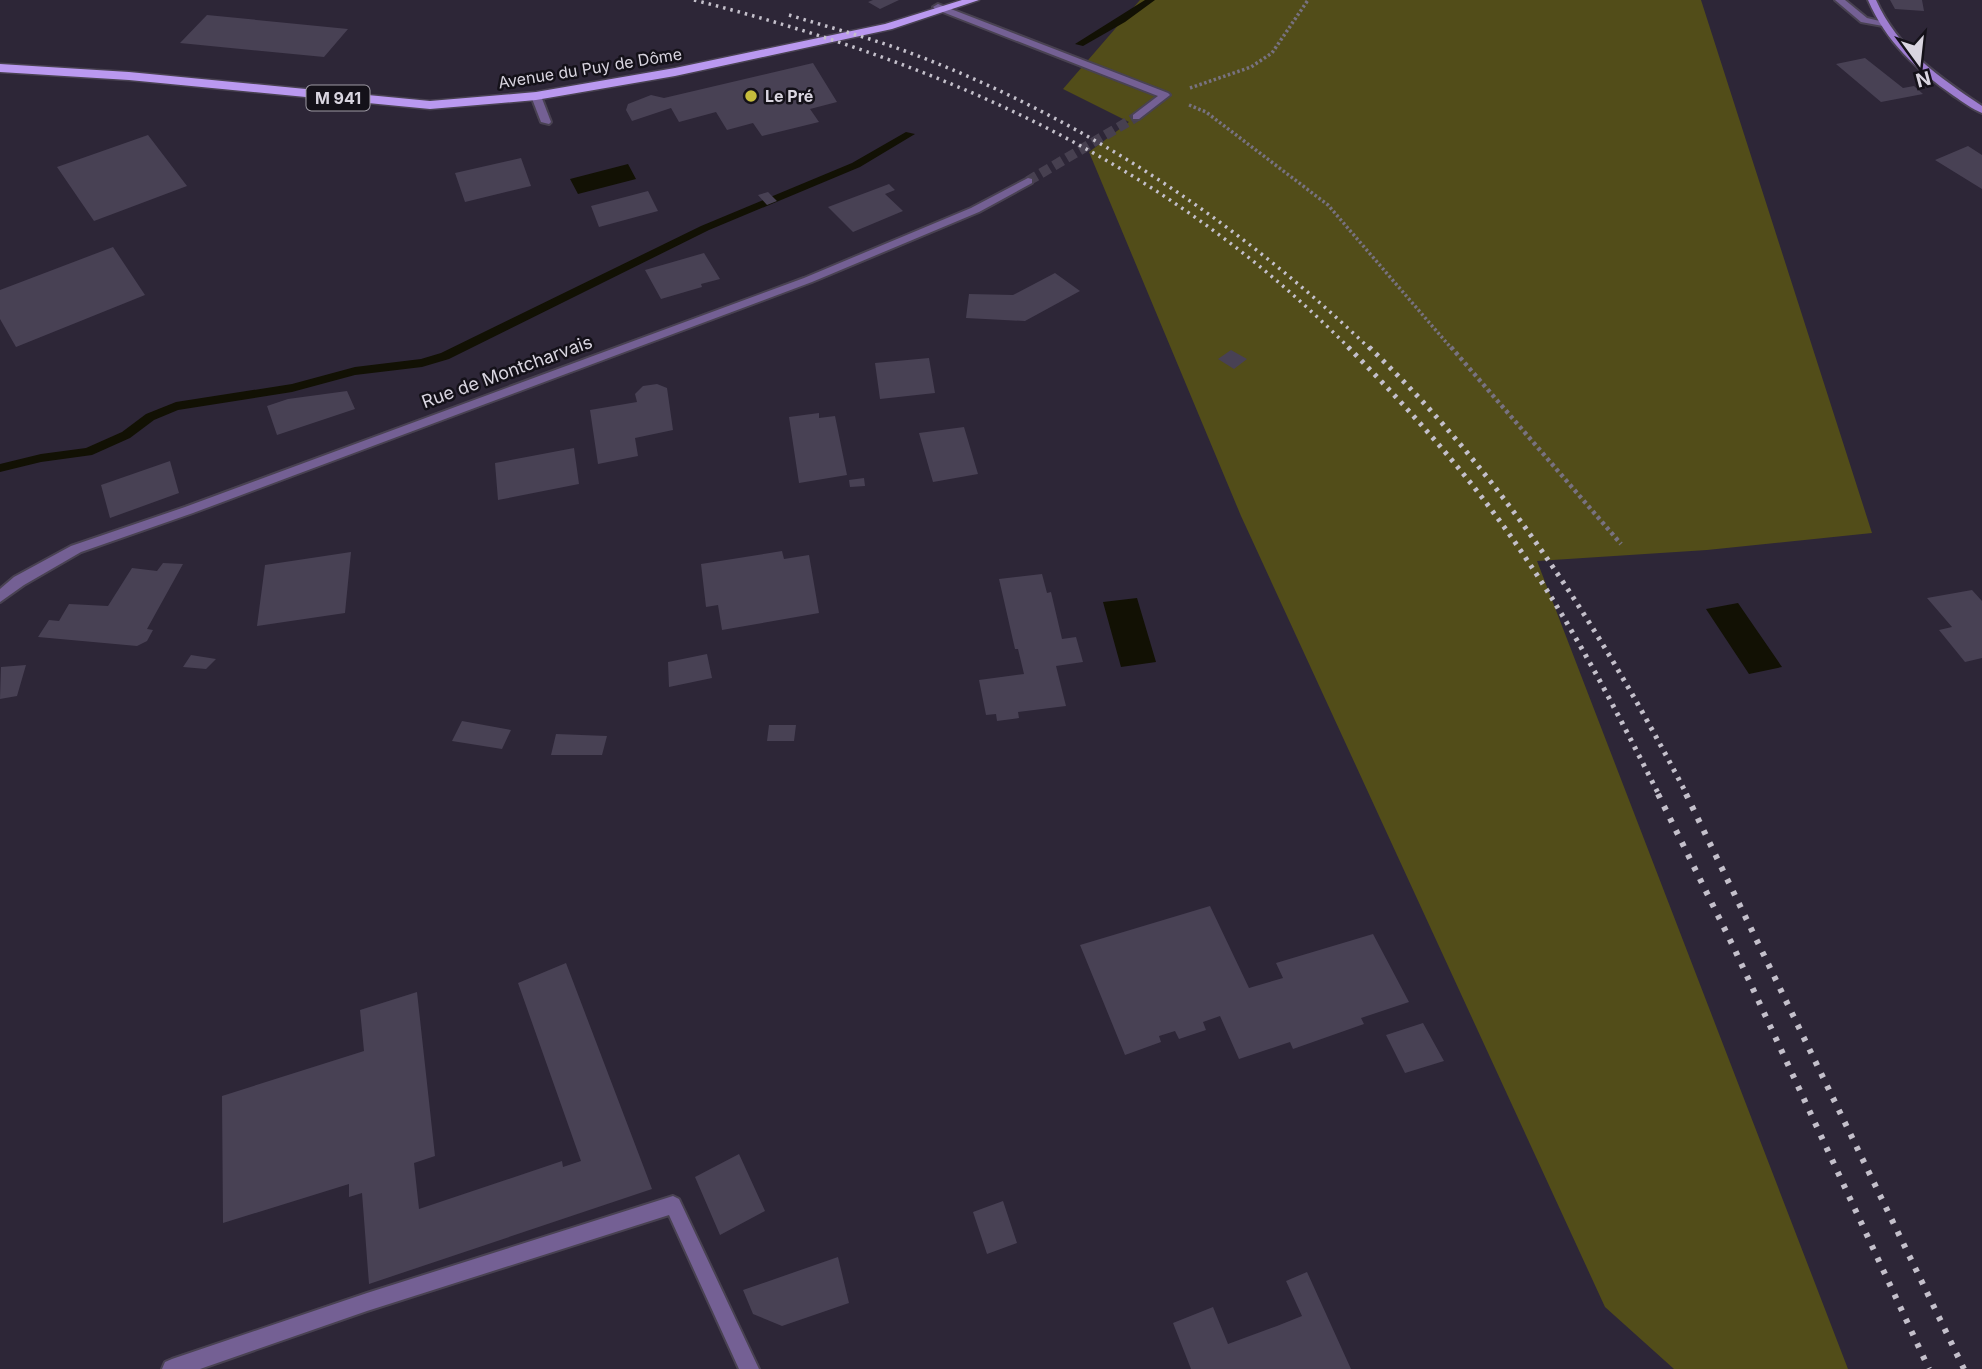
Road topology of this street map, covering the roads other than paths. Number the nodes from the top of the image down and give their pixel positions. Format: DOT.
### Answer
graph roads {
  1 [pos="953,0"];
  2 [pos="973,0"];
  3 [pos="1839,0"];
  4 [pos="1872,0"];
  5 [pos="942,9"];
  6 [pos="1883,23"];
  7 [pos="0,68"];
  8 [pos="536,96"];
  9 [pos="1982,110"];
  10 [pos="1136,117"];
  11 [pos="546,122"];
  12 [pos="1028,181"];
  13 [pos="0,597"];
  14 [pos="172,1369"];
  15 [pos="749,1369"];
  1 -- 5 [label="main road, Avenue du Puy de Dôme / M 941"];
  2 -- 5 [label="main road, Avenue du Puy de Dôme / M 941"];
  3 -- 6 [label="street"];
  4 -- 6 [label="street"];
  5 -- 8 [label="main road, Avenue du Puy de Dôme / M 941"];
  5 -- 10 [label="street"];
  6 -- 9 [label="street"];
  7 -- 8 [label="main road, Avenue du Puy de Dôme / M 941"];
  8 -- 11 [label="street"];
  12 -- 13 [label="street, Rue de Montcharvais"];
  14 -- 15 [label="street"];
}
